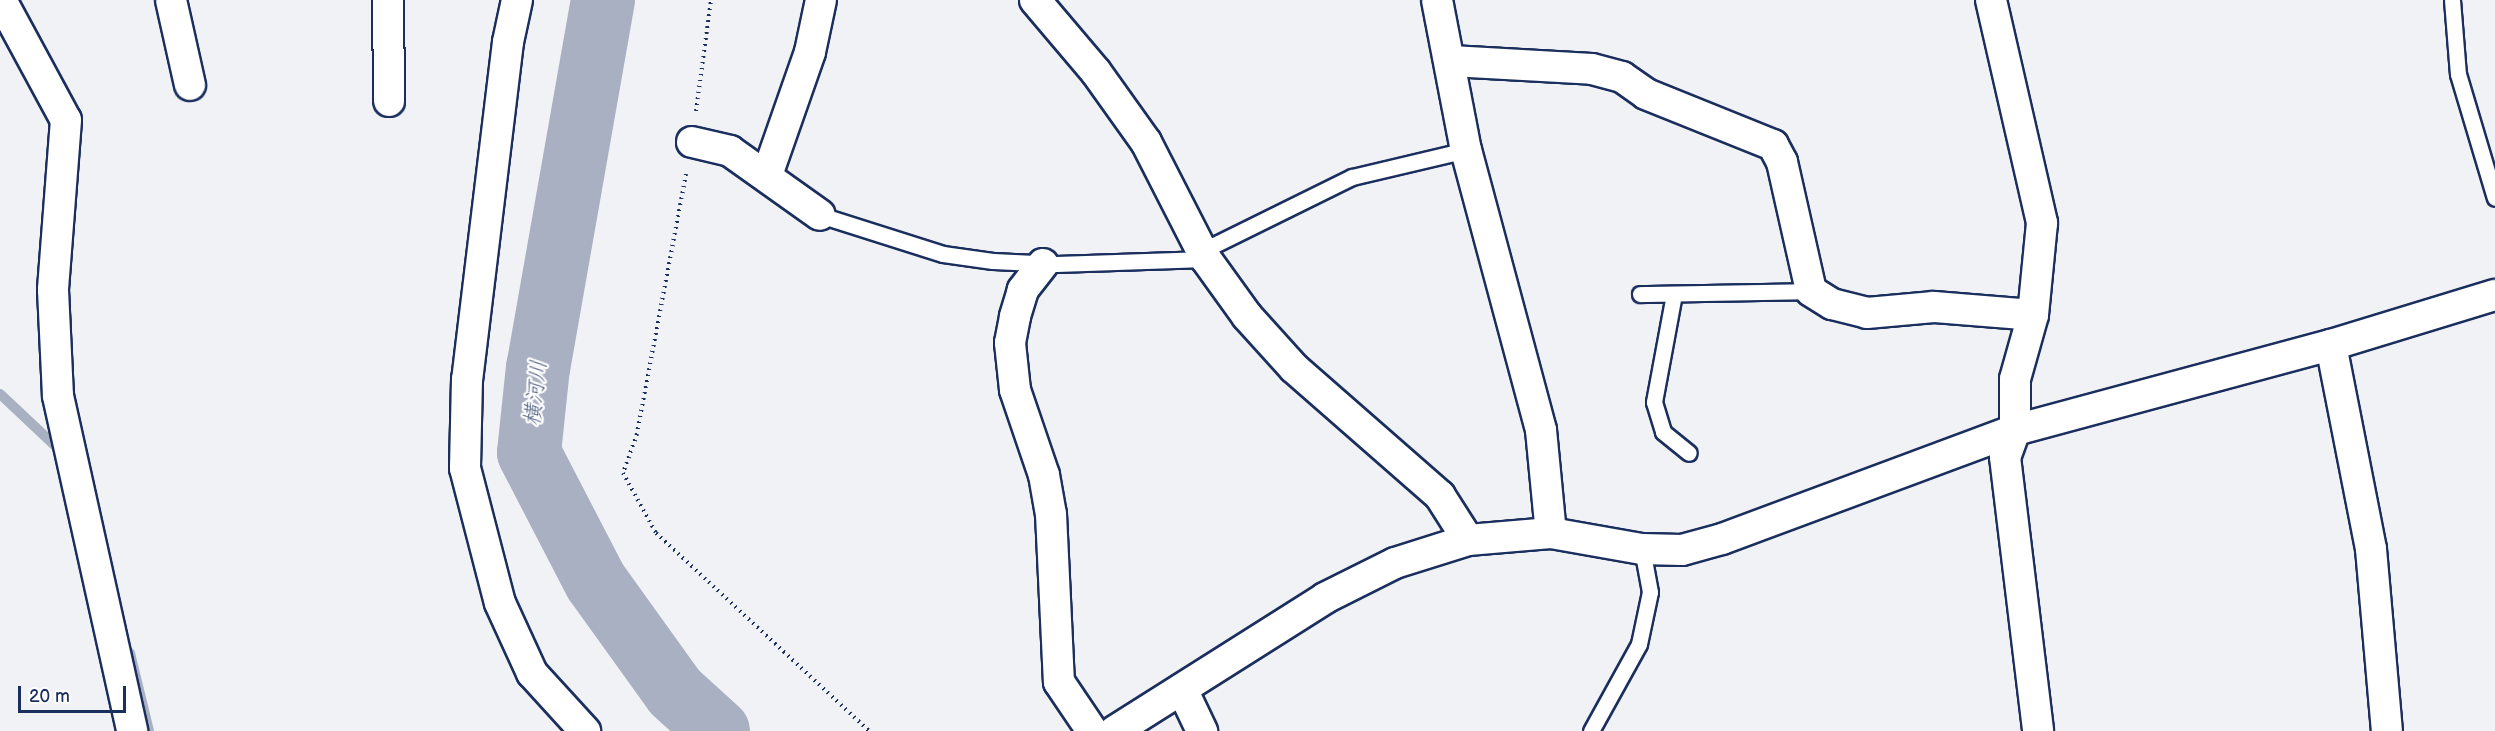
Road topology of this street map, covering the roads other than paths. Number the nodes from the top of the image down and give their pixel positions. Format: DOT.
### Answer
graph roads {
  1 [pos="1,0"];
  2 [pos="171,0"];
  3 [pos="388,0"];
  4 [pos="501,0"];
  5 [pos="517,0"];
  6 [pos="821,0"];
  7 [pos="1035,0"];
  8 [pos="1437,0"];
  9 [pos="1991,0"];
  10 [pos="2452,0"];
  11 [pos="508,42"];
  12 [pos="1451,61"];
  13 [pos="190,85"];
  14 [pos="389,101"];
  15 [pos="692,142"];
  16 [pos="1466,150"];
  17 [pos="767,175"];
  18 [pos="2495,198"];
  19 [pos="820,214"];
  20 [pos="1204,255"];
  21 [pos="1043,264"];
  22 [pos="1811,291"];
  23 [pos="1640,294"];
  24 [pos="1674,294"];
  25 [pos="2495,295"];
  26 [pos="2033,315"];
  27 [pos="2331,345"];
  28 [pos="2015,430"];
  29 [pos="1689,453"];
  30 [pos="1551,533"];
  31 [pos="1468,540"];
  32 [pos="1642,549"];
  33 [pos="1182,689"];
  34 [pos="132,731"];
  35 [pos="585,731"];
  36 [pos="1092,731"];
  37 [pos="1115,731"];
  38 [pos="1202,731"];
  39 [pos="1591,731"];
  40 [pos="2038,731"];
  41 [pos="2386,731"];
  1 -- 34 [label="street"];
  2 -- 13 [label="street"];
  3 -- 14 [label="street"];
  4 -- 11 [label="street"];
  5 -- 11 [label="street"];
  6 -- 17 [label="street"];
  7 -- 20 [label="street"];
  8 -- 12 [label="street"];
  9 -- 26 [label="street"];
  10 -- 18 [label="lane"];
  11 -- 35 [label="street"];
  12 -- 16 [label="street"];
  12 -- 22 [label="street"];
  15 -- 17 [label="street"];
  16 -- 20 [label="lane"];
  16 -- 30 [label="street"];
  17 -- 19 [label="street"];
  19 -- 21 [label="lane"];
  20 -- 21 [label="lane"];
  20 -- 31 [label="street"];
  21 -- 36 [label="street"];
  22 -- 24 [label="lane"];
  22 -- 26 [label="street"];
  23 -- 24 [label="lane"];
  24 -- 29 [label="lane"];
  25 -- 27 [label="street"];
  26 -- 28 [label="street"];
  27 -- 28 [label="street"];
  27 -- 41 [label="street"];
  28 -- 32 [label="street"];
  28 -- 40 [label="street"];
  30 -- 31 [label="street"];
  30 -- 32 [label="street"];
  31 -- 33 [label="street"];
  32 -- 39 [label="lane"];
  33 -- 37 [label="street"];
  33 -- 38 [label="street"];
}
